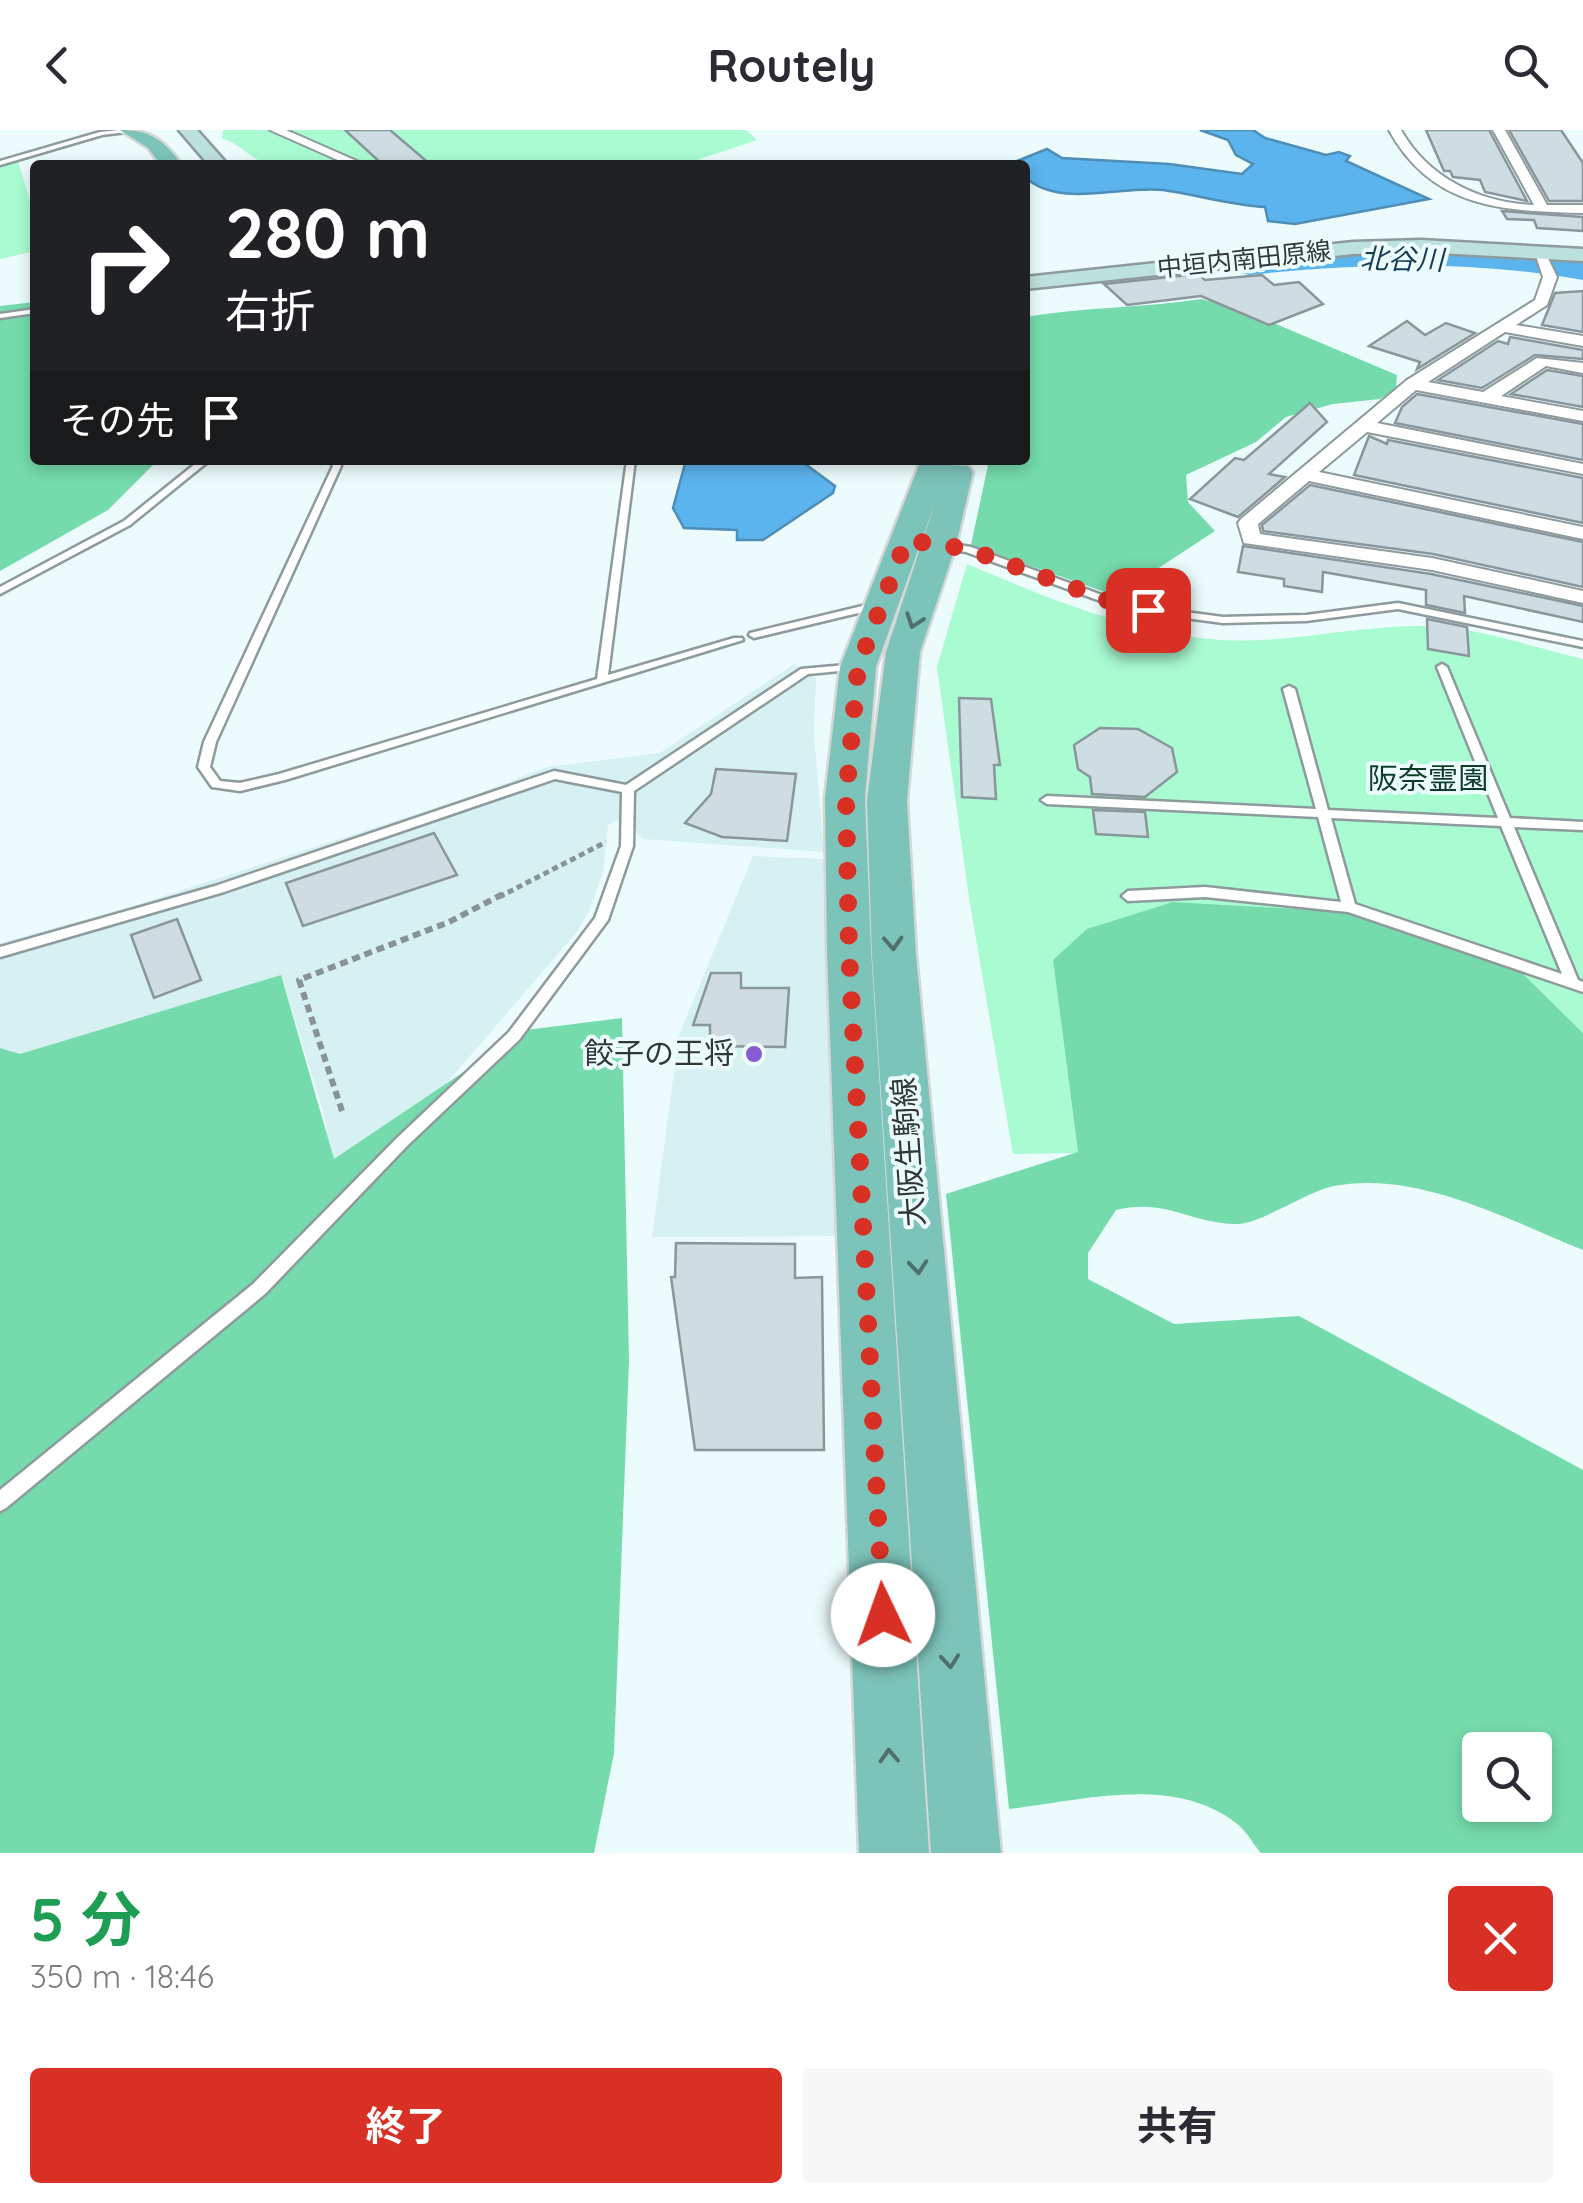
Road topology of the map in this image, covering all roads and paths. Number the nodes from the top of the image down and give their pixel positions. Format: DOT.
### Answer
graph roads {
  1 [pos="131,130"];
  2 [pos="158,130"];
  3 [pos="188,130"];
  4 [pos="276,130"];
  5 [pos="1395,130"];
  6 [pos="1498,130"];
  7 [pos="168,160"];
  8 [pos="188,160"];
  9 [pos="215,160"];
  10 [pos="348,160"];
  11 [pos="0,163"];
  12 [pos="1582,202"];
  13 [pos="1540,206"];
  14 [pos="1539,253"];
  15 [pos="1583,256"];
  16 [pos="1030,282"];
  17 [pos="30,312"];
  18 [pos="0,316"];
  19 [pos="1507,328"];
  20 [pos="1583,342"];
  21 [pos="1583,368"];
  22 [pos="1413,384"];
  23 [pos="1486,398"];
  24 [pos="1583,416"];
  25 [pos="1363,426"];
  26 [pos="200,465"];
  27 [pos="336,465"];
  28 [pos="630,465"];
  29 [pos="935,465"];
  30 [pos="959,465"];
  31 [pos="1583,469"];
  32 [pos="1306,475"];
  33 [pos="1583,534"];
  34 [pos="911,565"];
  35 [pos="0,591"];
  36 [pos="1583,597"];
  37 [pos="754,635"];
  38 [pos="738,640"];
  39 [pos="1583,644"];
  40 [pos="858,667"];
  41 [pos="1442,668"];
  42 [pos="602,680"];
  43 [pos="1289,689"];
  44 [pos="628,789"];
  45 [pos="1047,800"];
  46 [pos="1324,813"];
  47 [pos="1506,822"];
  48 [pos="1583,826"];
  49 [pos="627,846"];
  50 [pos="1128,896"];
  51 [pos="1349,907"];
  52 [pos="0,952"];
  53 [pos="1578,985"];
  54 [pos="342,1111"];
  55 [pos="0,1502"];
  56 [pos="894,1853"];
  57 [pos="966,1853"];
  1 -- 7 [label="main road"];
  1 -- 11 [label="lane"];
  2 -- 8 [label="main road"];
  3 -- 9 [label="main road"];
  4 -- 10 [label="street"];
  5 -- 13 [label="street"];
  6 -- 13 [label="street"];
  12 -- 13 [label="street"];
  14 -- 15 [label="main road, 中垣内南田原線"];
  14 -- 16 [label="main road, 中垣内南田原線"];
  14 -- 19 [label="street"];
  17 -- 18 [label="lane"];
  19 -- 20 [label="street"];
  19 -- 22 [label="street"];
  21 -- 23 [label="street"];
  22 -- 23 [label="street"];
  22 -- 25 [label="street"];
  23 -- 24 [label="street"];
  25 -- 31 [label="street"];
  25 -- 32 [label="street"];
  26 -- 35 [label="lane"];
  27 -- 42 [label="lane"];
  28 -- 42 [label="lane"];
  29 -- 34 [label="main road, 大阪生駒線"];
  30 -- 34 [label="main road, 大阪生駒線"];
  32 -- 33 [label="street"];
  32 -- 36 [label="street"];
  34 -- 37 [label="lane"];
  34 -- 39 [label="lane"];
  34 -- 40 [label="main road, 大阪生駒線"];
  34 -- 57 [label="main road, 大阪生駒線, one-way"];
  38 -- 42 [label="lane"];
  40 -- 44 [label="lane"];
  56 -- 40 [label="main road, 大阪生駒線, one-way"];
  41 -- 47 [label="lane"];
  43 -- 46 [label="lane"];
  44 -- 49 [label="lane"];
  44 -- 52 [label="lane"];
  45 -- 46 [label="lane"];
  46 -- 47 [label="lane"];
  46 -- 51 [label="lane"];
  47 -- 48 [label="lane"];
  47 -- 53 [label="lane"];
  49 -- 54 [label="path"];
  49 -- 55 [label="lane"];
  50 -- 51 [label="lane"];
  51 -- 53 [label="lane"];
}
